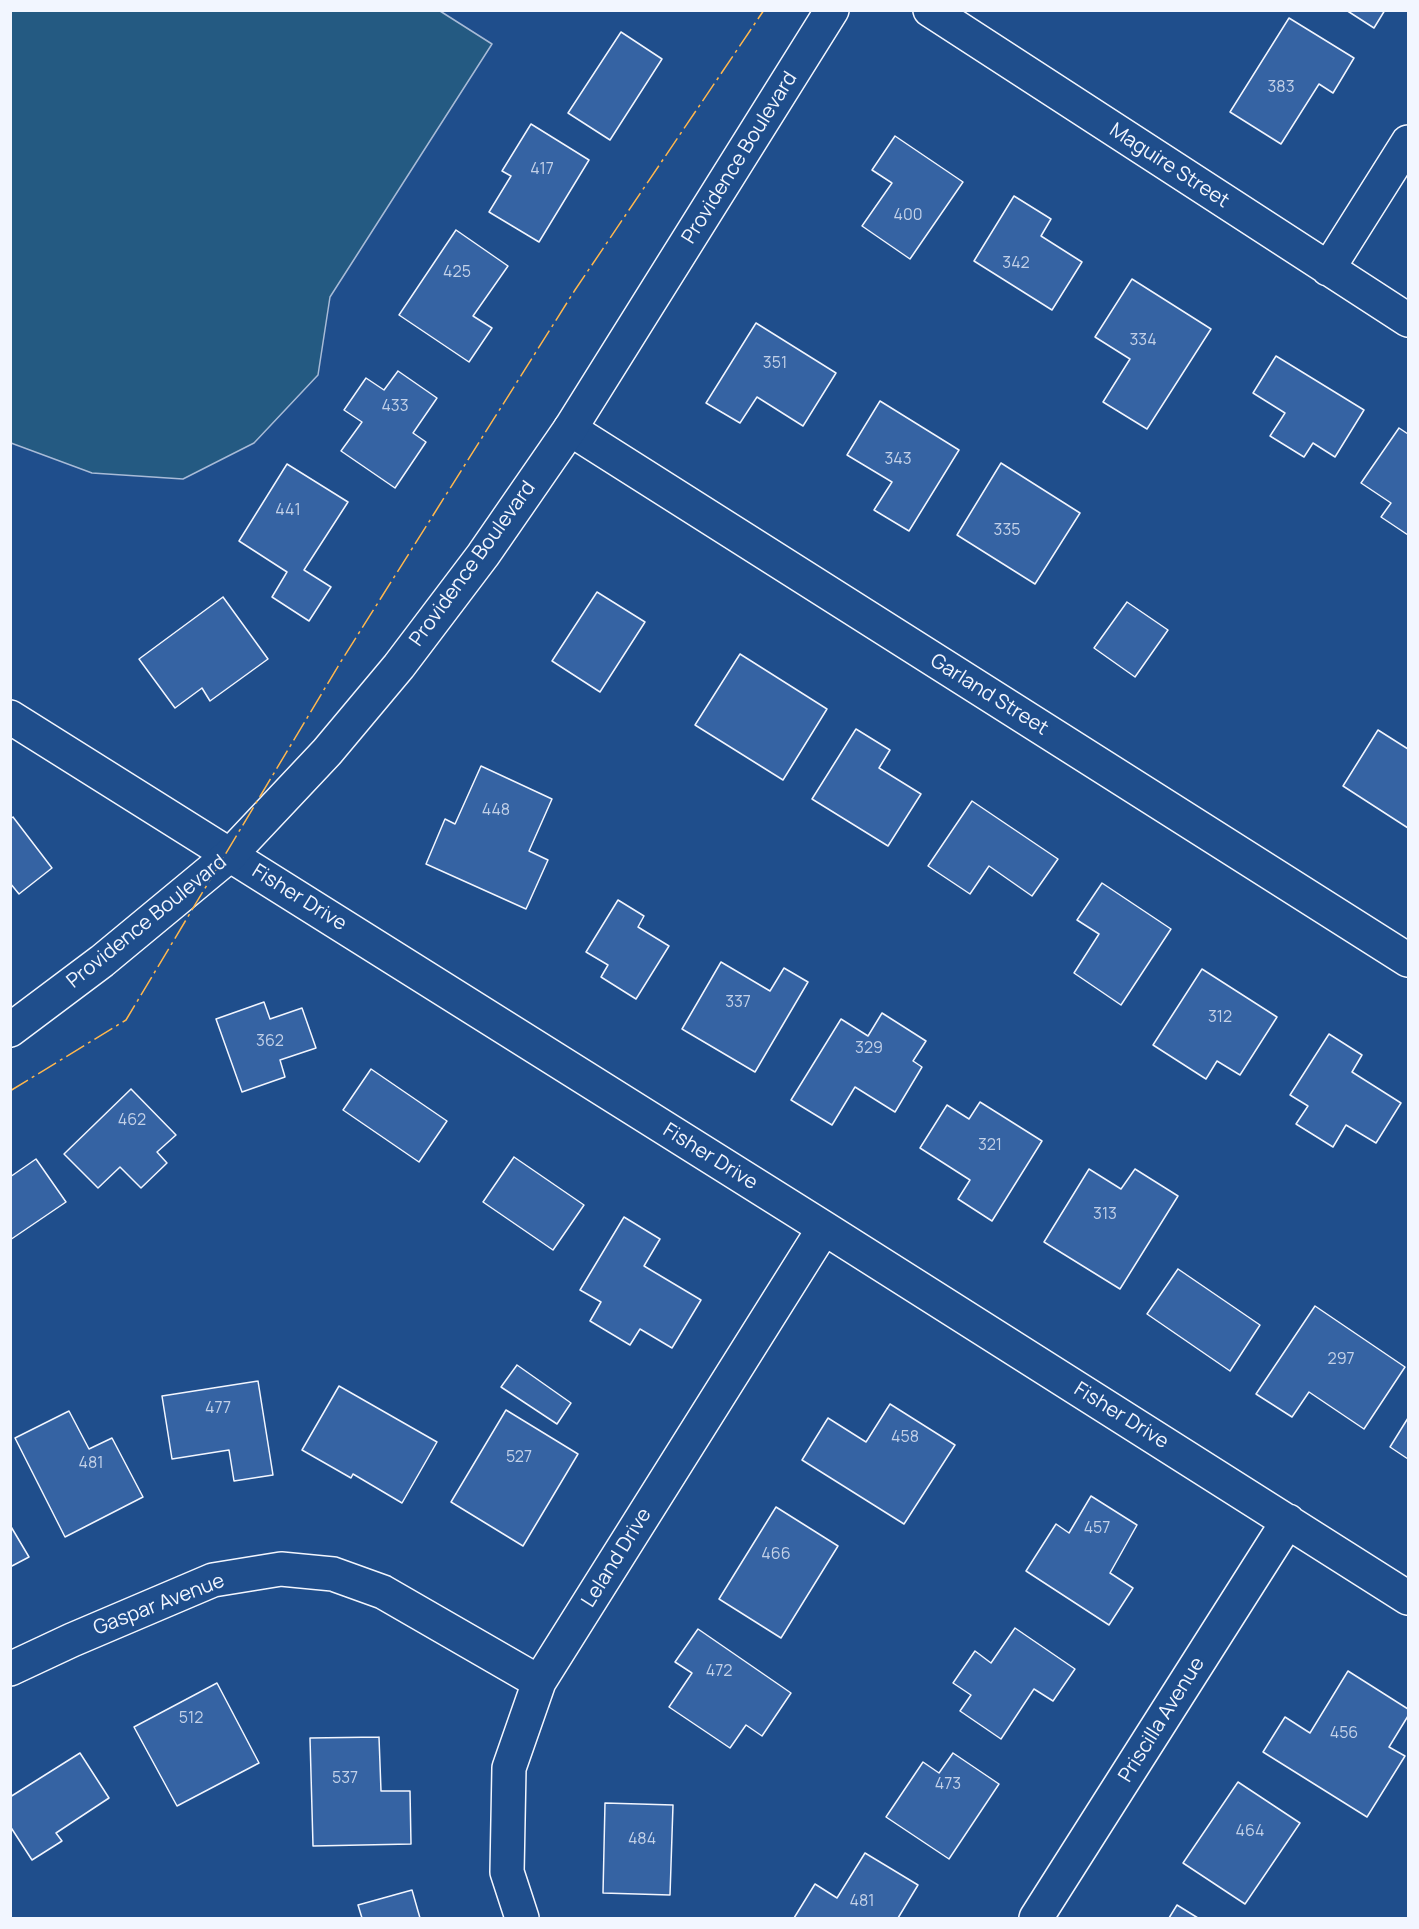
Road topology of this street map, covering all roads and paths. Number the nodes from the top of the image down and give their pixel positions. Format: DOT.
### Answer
graph roads {
  1 [pos="832,10"];
  2 [pos="930,10"];
  3 [pos="1408,142"];
  4 [pos="1328,269"];
  5 [pos="1408,320"];
  6 [pos="570,429"];
  7 [pos="10,717"];
  8 [pos="230,855"];
  9 [pos="1408,960"];
  10 [pos="10,1030"];
  11 [pos="824,1228"];
  12 [pos="1288,1521"];
  13 [pos="1408,1598"];
  14 [pos="10,1669"];
  15 [pos="539,1682"];
  16 [pos="522,1918"];
  17 [pos="1036,1918"];
  1 -- 6 [label="street, Providence Boulevard"];
  2 -- 4 [label="street, Maguire Street"];
  3 -- 4 [label="street"];
  4 -- 5 [label="street, Maguire Street"];
  6 -- 8 [label="street, Providence Boulevard"];
  6 -- 9 [label="street, Garland Street"];
  7 -- 8 [label="street, Fisher Drive"];
  8 -- 10 [label="street, Providence Boulevard"];
  8 -- 11 [label="street, Fisher Drive"];
  11 -- 12 [label="street, Fisher Drive"];
  11 -- 15 [label="street, Leland Drive"];
  12 -- 13 [label="street, Fisher Drive"];
  12 -- 17 [label="street, Priscilla Avenue"];
  14 -- 15 [label="street, Gaspar Avenue"];
  15 -- 16 [label="street, Leland Drive"];
}
